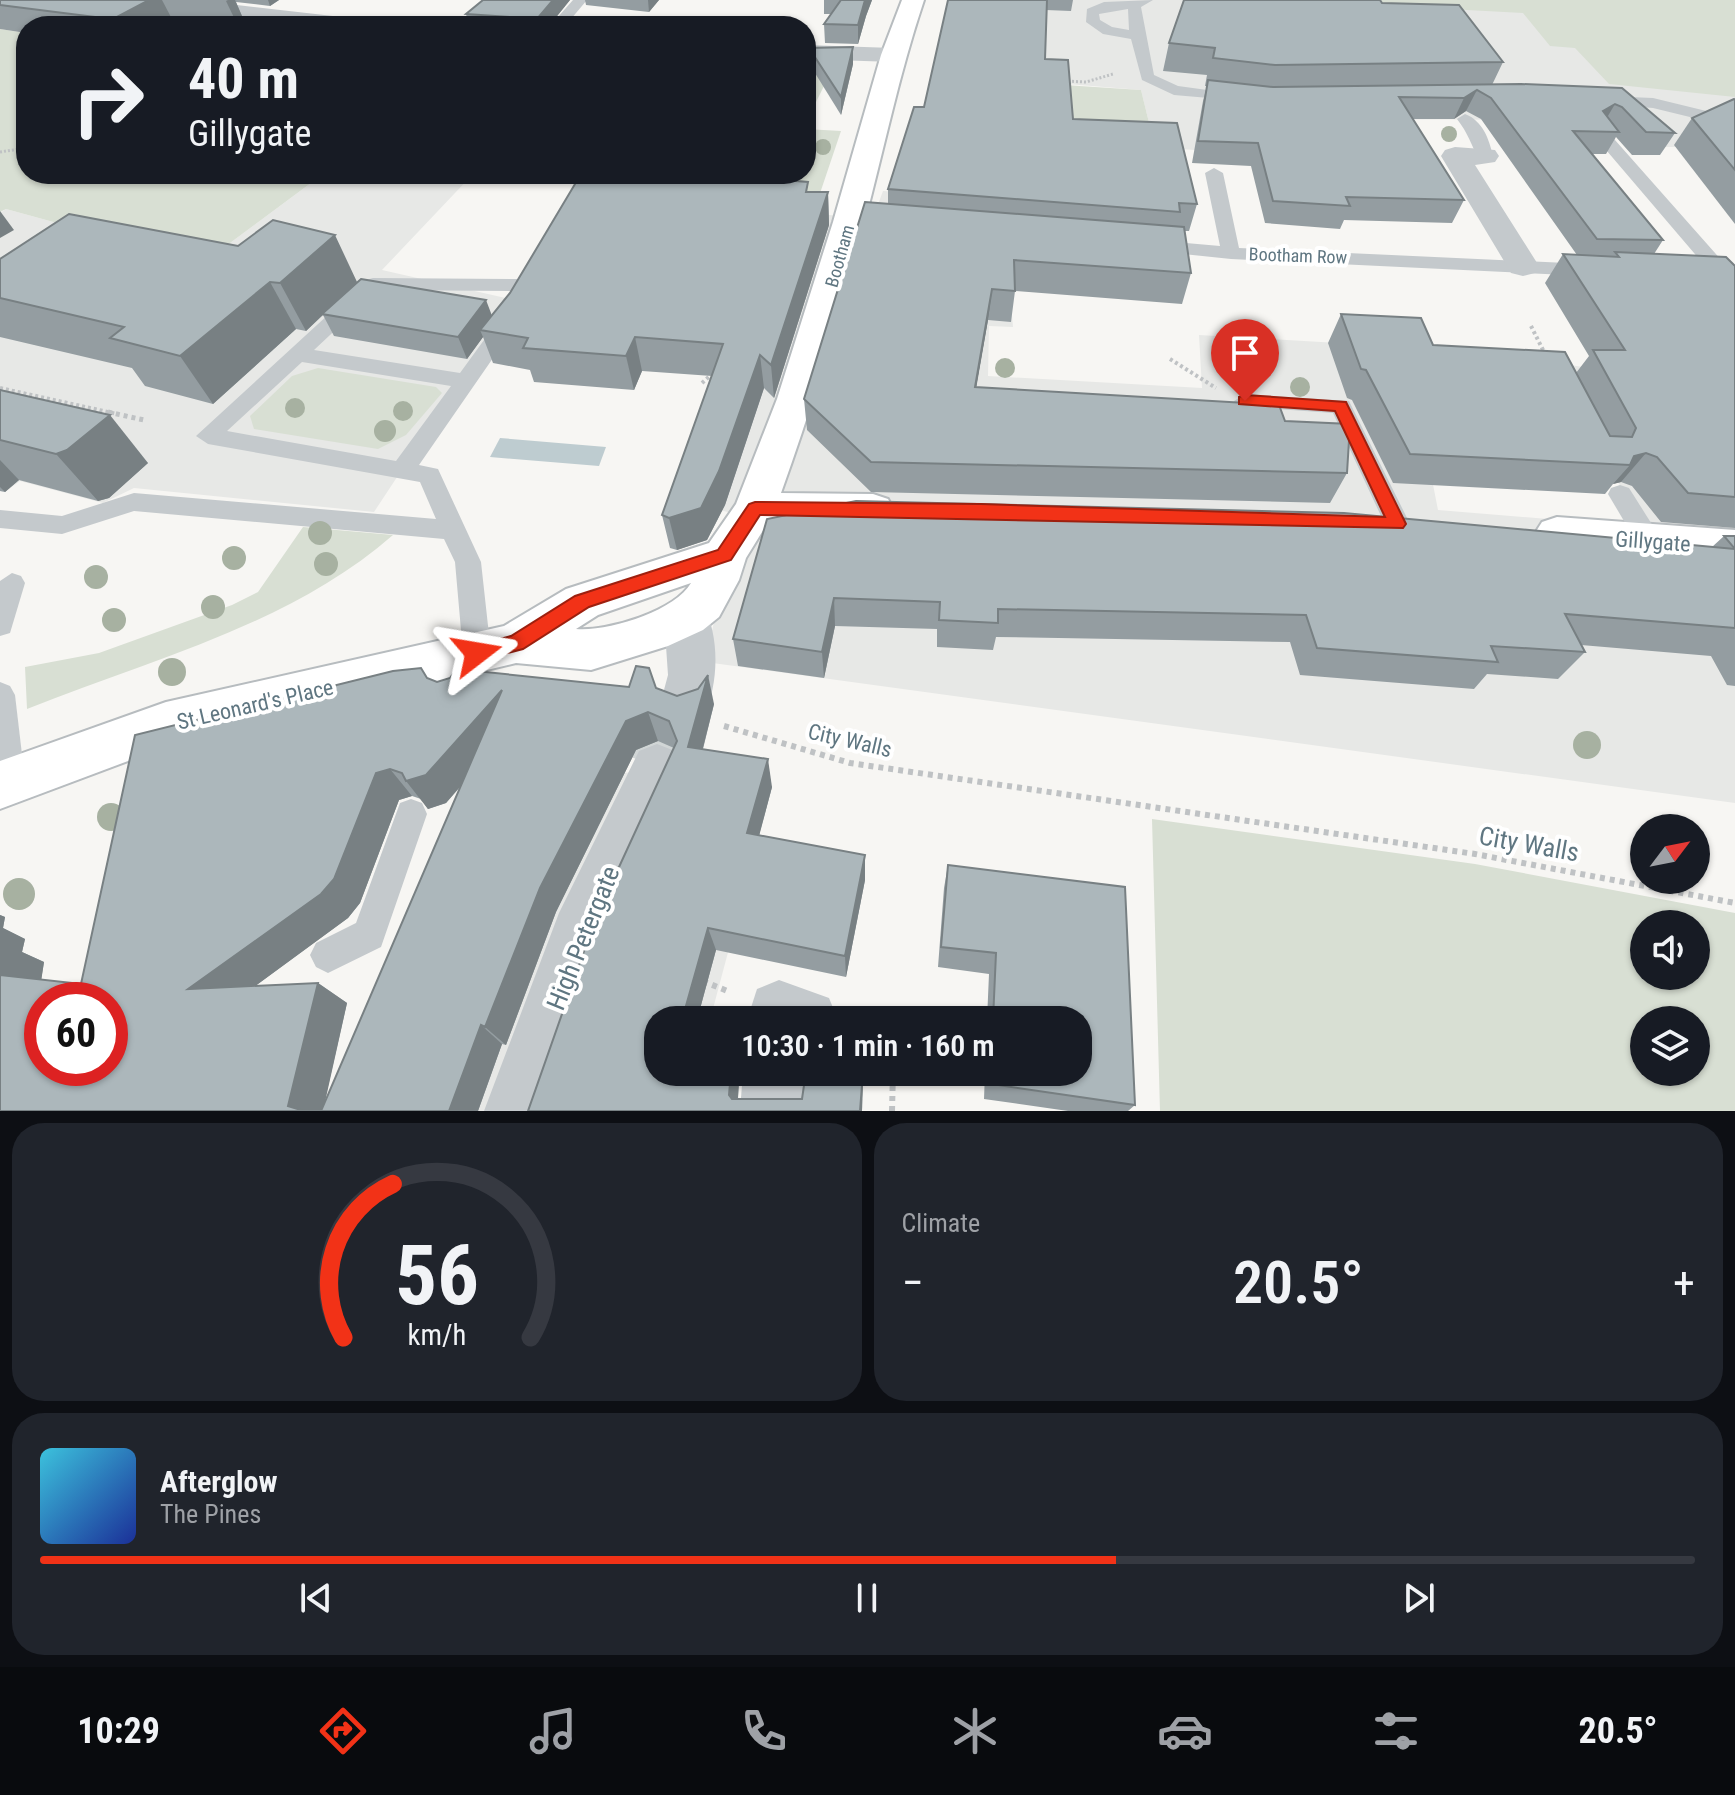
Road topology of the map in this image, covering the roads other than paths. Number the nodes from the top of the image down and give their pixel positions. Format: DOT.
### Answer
graph roads {
  1 [pos="134,0"];
  2 [pos="580,0"];
  3 [pos="913,0"];
  4 [pos="1140,2"];
  5 [pos="272,16"];
  6 [pos="566,16"];
  7 [pos="1137,36"];
  8 [pos="816,52"];
  9 [pos="893,55"];
  10 [pos="1253,100"];
  11 [pos="1591,101"];
  12 [pos="1465,119"];
  13 [pos="1735,123"];
  14 [pos="1601,134"];
  15 [pos="1485,156"];
  16 [pos="1214,173"];
  17 [pos="1136,245"];
  18 [pos="1231,253"];
  19 [pos="1523,266"];
  20 [pos="1601,270"];
  21 [pos="1727,294"];
  22 [pos="297,354"];
  23 [pos="466,381"];
  24 [pos="1245,401"];
  25 [pos="402,470"];
  26 [pos="1620,494"];
  27 [pos="755,508"];
  28 [pos="909,510"];
  29 [pos="0,519"];
  30 [pos="1349,522"];
  31 [pos="1397,524"];
  32 [pos="1438,526"];
  33 [pos="453,530"];
  34 [pos="1525,531"];
  35 [pos="1649,541"];
  36 [pos="1735,547"];
  37 [pos="725,555"];
  38 [pos="12,583"];
  39 [pos="687,617"];
  40 [pos="0,625"];
  41 [pos="483,664"];
  42 [pos="0,695"];
  43 [pos="698,712"];
  44 [pos="657,768"];
  45 [pos="5,782"];
  46 [pos="411,814"];
  47 [pos="328,955"];
  48 [pos="774,1086"];
  49 [pos="517,1111"];
  50 [pos="773,1111"];
  1 -- 5 [label="street"];
  2 -- 6 [label="lane"];
  3 -- 9 [label="main road, Bootham"];
  4 -- 7 [label="lane"];
  4 -- 7 [label="lane"];
  7 -- 10 [label="lane"];
  8 -- 9 [label="street"];
  9 -- 27 [label="main road, Bootham"];
  11 -- 13 [label="lane"];
  12 -- 15 [label="lane"];
  14 -- 21 [label="lane"];
  15 -- 19 [label="street"];
  16 -- 18 [label="lane"];
  17 -- 18 [label="lane, Bootham Row"];
  18 -- 19 [label="lane, Bootham Row"];
  19 -- 20 [label="lane, Bootham Row"];
  22 -- 23 [label="lane"];
  22 -- 23 [label="lane"];
  22 -- 25 [label="lane"];
  23 -- 25 [label="lane"];
  24 -- 31 [label="lane"];
  25 -- 33 [label="lane"];
  26 -- 35 [label="lane"];
  27 -- 28 [label="main road"];
  27 -- 37 [label="main road"];
  29 -- 33 [label="lane"];
  30 -- 31 [label="main road"];
  31 -- 32 [label="main road"];
  33 -- 41 [label="lane"];
  34 -- 35 [label="main road, Gillygate"];
  35 -- 36 [label="main road, Gillygate"];
  37 -- 39 [label="main road"];
  37 -- 41 [label="main road, St Leonard's Place"];
  38 -- 40 [label="lane"];
  39 -- 41 [label="main road, St Leonard's Place"];
  39 -- 43 [label="street"];
  41 -- 45 [label="main road, St Leonard's Place"];
  42 -- 45 [label="lane"];
  44 -- 49 [label="street, High Petergate"];
  46 -- 47 [label="lane"];
  48 -- 50 [label="street"];
}
